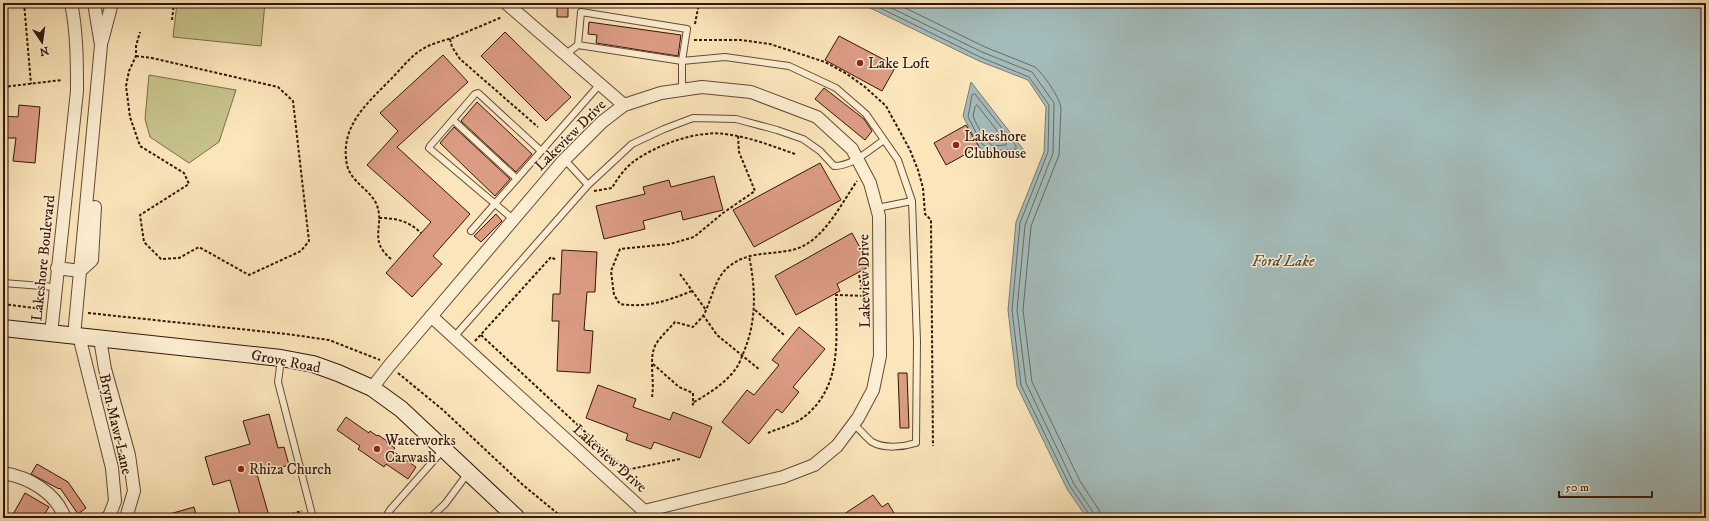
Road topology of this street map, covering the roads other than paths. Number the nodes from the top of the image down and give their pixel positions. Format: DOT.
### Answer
graph roads {
  1 [pos="71,3"];
  2 [pos="94,3"];
  3 [pos="112,3"];
  4 [pos="507,9"];
  5 [pos="101,45"];
  6 [pos="578,45"];
  7 [pos="566,54"];
  8 [pos="682,61"];
  9 [pos="600,84"];
  10 [pos="77,90"];
  11 [pos="682,90"];
  12 [pos="97,91"];
  13 [pos="624,105"];
  14 [pos="453,120"];
  15 [pos="884,140"];
  16 [pos="541,151"];
  17 [pos="857,159"];
  18 [pos="564,160"];
  19 [pos="91,162"];
  20 [pos="517,179"];
  21 [pos="67,186"];
  22 [pos="588,187"];
  23 [pos="89,189"];
  24 [pos="912,201"];
  25 [pos="495,204"];
  26 [pos="877,208"];
  27 [pos="90,216"];
  28 [pos="514,220"];
  29 [pos="471,231"];
  30 [pos="57,268"];
  31 [pos="80,271"];
  32 [pos="3,283"];
  33 [pos="55,288"];
  34 [pos="431,316"];
  35 [pos="3,328"];
  36 [pos="51,334"];
  37 [pos="76,336"];
  38 [pos="454,337"];
  39 [pos="100,339"];
  40 [pos="281,358"];
  41 [pos="372,388"];
  42 [pos="854,424"];
  43 [pos="444,449"];
  44 [pos="469,472"];
  45 [pos="3,473"];
  46 [pos="65,518"];
  47 [pos="107,518"];
  48 [pos="126,518"];
  49 [pos="313,518"];
  50 [pos="385,518"];
  51 [pos="430,518"];
  52 [pos="517,518"];
  1 -- 10 [label="street, Lakeshore Boulevard"];
  2 -- 5 [label="street"];
  3 -- 5 [label="street"];
  4 -- 7 [label="street"];
  5 -- 12 [label="street"];
  6 -- 7 [label="lane"];
  6 -- 8 [label="lane"];
  6 -- 8 [label="lane"];
  7 -- 9 [label="street"];
  8 -- 11 [label="lane"];
  8 -- 15 [label="lane"];
  9 -- 13 [label="street"];
  9 -- 16 [label="lane"];
  10 -- 12 [label="street"];
  10 -- 21 [label="street, Lakeshore Boulevard"];
  11 -- 13 [label="street, Lakeview Drive"];
  11 -- 17 [label="street, Lakeview Drive"];
  12 -- 19 [label="street"];
  13 -- 18 [label="street, Lakeview Drive"];
  14 -- 16 [label="lane"];
  14 -- 20 [label="lane"];
  14 -- 25 [label="lane"];
  15 -- 17 [label="lane"];
  15 -- 24 [label="lane"];
  16 -- 20 [label="lane"];
  17 -- 22 [label="lane"];
  17 -- 26 [label="street, Lakeview Drive"];
  18 -- 22 [label="lane"];
  18 -- 28 [label="street, Lakeview Drive"];
  19 -- 23 [label="street"];
  19 -- 27 [label="street"];
  20 -- 25 [label="lane"];
  21 -- 23 [label="street, Lakeshore Boulevard"];
  21 -- 30 [label="street, Lakeshore Boulevard"];
  22 -- 38 [label="lane"];
  23 -- 27 [label="street"];
  24 -- 26 [label="lane"];
  24 -- 42 [label="lane"];
  25 -- 28 [label="lane"];
  25 -- 29 [label="lane"];
  26 -- 42 [label="street, Lakeview Drive"];
  27 -- 31 [label="street"];
  28 -- 34 [label="street, Lakeview Drive"];
  30 -- 31 [label="street"];
  30 -- 33 [label="street, Lakeshore Boulevard"];
  31 -- 37 [label="street"];
  32 -- 33 [label="lane"];
  33 -- 36 [label="street, Lakeshore Boulevard"];
  34 -- 38 [label="street, Lakeview Drive"];
  34 -- 41 [label="street"];
  35 -- 36 [label="main road, Grove Road"];
  36 -- 37 [label="main road, Grove Road"];
  37 -- 39 [label="main road, Grove Road"];
  37 -- 47 [label="street, Bryn Mawr Lane"];
  38 -- 42 [label="street, Lakeview Drive"];
  39 -- 40 [label="main road, Grove Road"];
  39 -- 48 [label="street, Bryn Mawr Lane"];
  40 -- 41 [label="main road, Grove Road"];
  40 -- 49 [label="lane"];
  41 -- 43 [label="main road, Grove Road"];
  43 -- 44 [label="main road, Grove Road"];
  43 -- 50 [label="lane"];
  44 -- 51 [label="lane"];
  44 -- 52 [label="main road, Grove Road"];
  45 -- 46 [label="street"];
}
